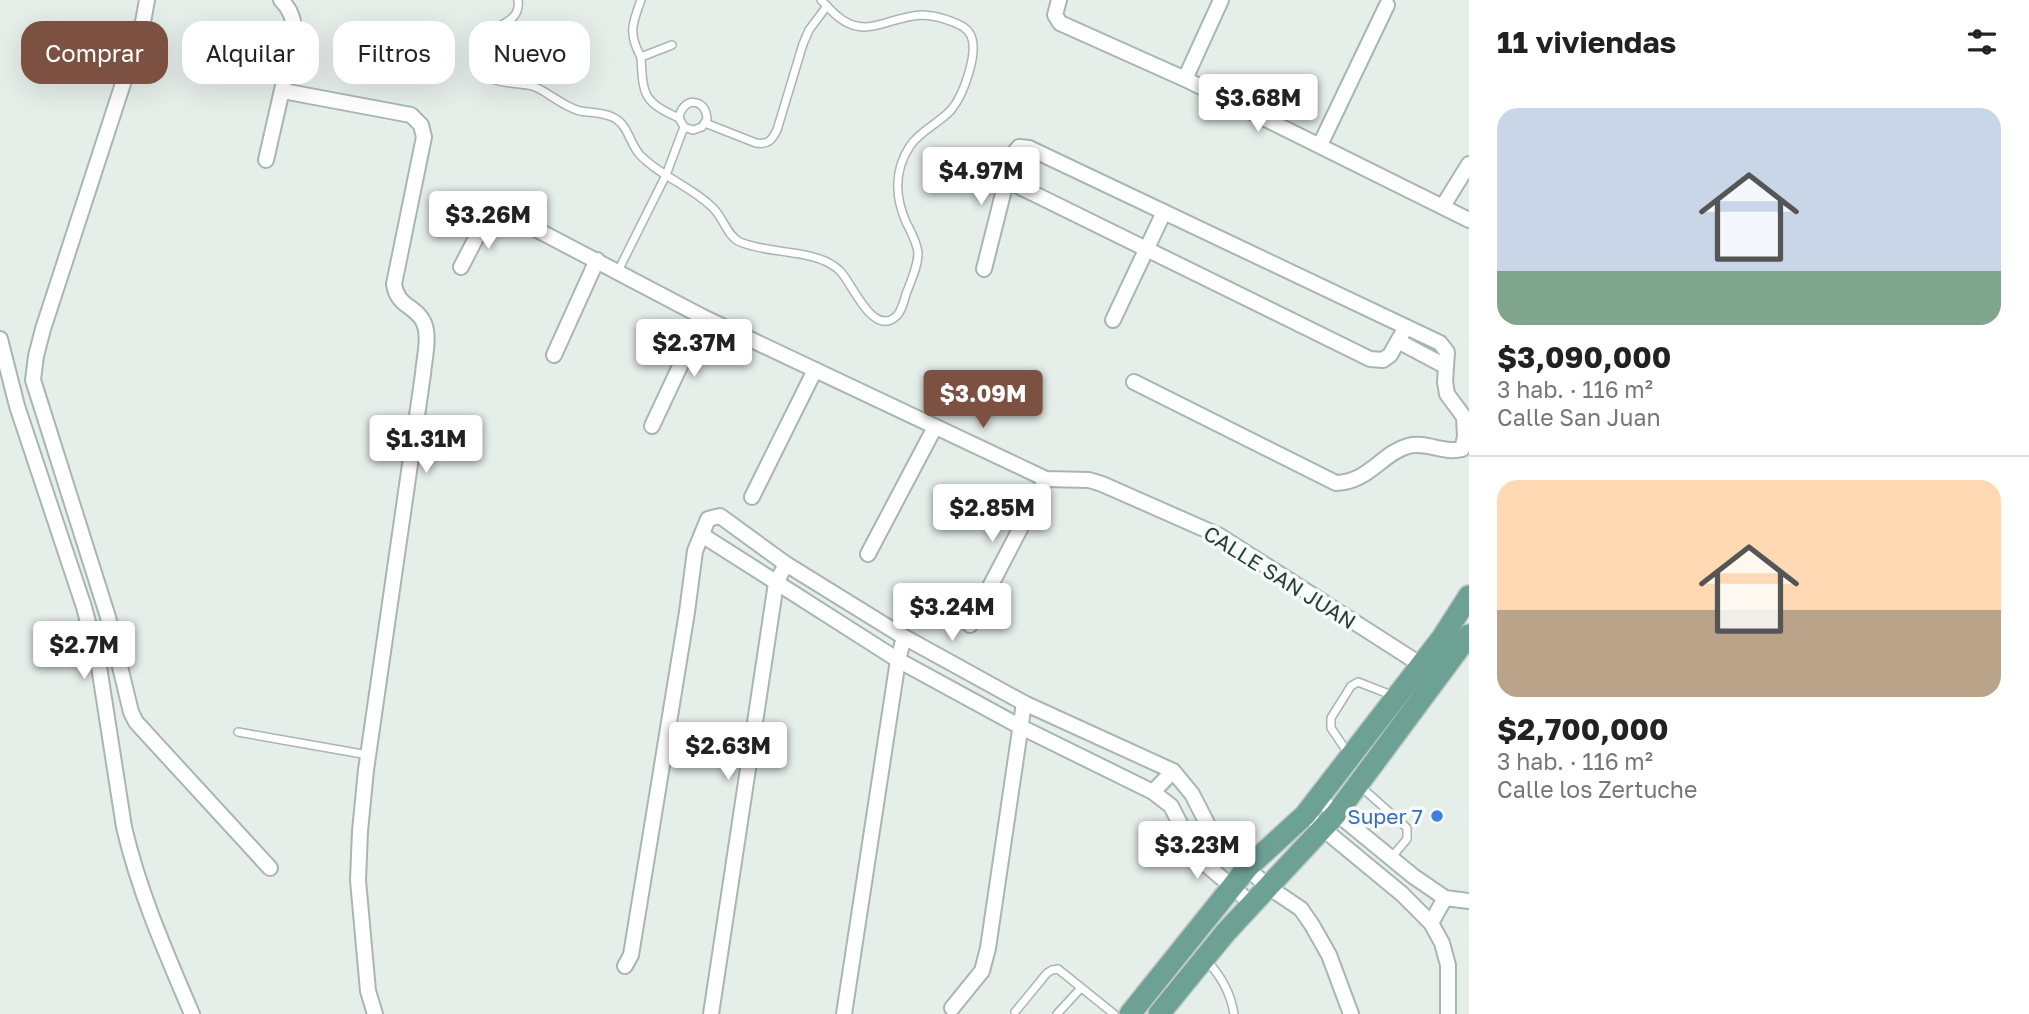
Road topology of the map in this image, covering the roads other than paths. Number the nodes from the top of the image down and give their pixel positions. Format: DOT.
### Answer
graph roads {
  1 [pos="147,0"];
  2 [pos="281,0"];
  3 [pos="518,0"];
  4 [pos="641,0"];
  5 [pos="1059,0"];
  6 [pos="1221,0"];
  7 [pos="824,3"];
  8 [pos="1387,5"];
  9 [pos="673,45"];
  10 [pos="641,57"];
  11 [pos="1185,79"];
  12 [pos="283,91"];
  13 [pos="679,118"];
  14 [pos="705,123"];
  15 [pos="684,127"];
  16 [pos="1320,145"];
  17 [pos="266,160"];
  18 [pos="1469,164"];
  19 [pos="666,175"];
  20 [pos="1006,180"];
  21 [pos="1443,206"];
  22 [pos="1164,212"];
  23 [pos="1469,220"];
  24 [pos="1146,249"];
  25 [pos="597,260"];
  26 [pos="461,267"];
  27 [pos="984,269"];
  28 [pos="618,271"];
  29 [pos="703,317"];
  30 [pos="1113,320"];
  31 [pos="1406,327"];
  32 [pos="0,338"];
  33 [pos="1398,341"];
  34 [pos="554,355"];
  35 [pos="1445,366"];
  36 [pos="815,370"];
  37 [pos="1134,382"];
  38 [pos="652,426"];
  39 [pos="935,427"];
  40 [pos="1465,451"];
  41 [pos="1046,479"];
  42 [pos="752,497"];
  43 [pos="702,535"];
  44 [pos="868,554"];
  45 [pos="786,564"];
  46 [pos="776,583"];
  47 [pos="1469,596"];
  48 [pos="970,625"];
  49 [pos="1469,635"];
  50 [pos="904,637"];
  51 [pos="898,660"];
  52 [pos="1430,670"];
  53 [pos="1397,697"];
  54 [pos="1024,703"];
  55 [pos="1021,727"];
  56 [pos="239,732"];
  57 [pos="369,755"];
  58 [pos="1350,757"];
  59 [pos="1173,771"];
  60 [pos="1358,784"];
  61 [pos="1153,792"];
  62 [pos="1318,798"];
  63 [pos="1305,815"];
  64 [pos="1330,821"];
  65 [pos="1391,858"];
  66 [pos="1248,867"];
  67 [pos="270,868"];
  68 [pos="1267,886"];
  69 [pos="1232,887"];
  70 [pos="1446,898"];
  71 [pos="1469,901"];
  72 [pos="1251,903"];
  73 [pos="1431,923"];
  74 [pos="1205,958"];
  75 [pos="625,966"];
  76 [pos="1081,988"];
  77 [pos="952,1008"];
  78 [pos="1016,1012"];
  79 [pos="192,1014"];
  80 [pos="375,1014"];
  81 [pos="711,1014"];
  82 [pos="844,1014"];
  83 [pos="1057,1014"];
  84 [pos="1114,1014"];
  85 [pos="1130,1014"];
  86 [pos="1159,1014"];
  87 [pos="1234,1014"];
  88 [pos="1351,1014"];
  89 [pos="1448,1014"];
  1 -- 67 [label="street"];
  2 -- 12 [label="street"];
  3 -- 19 [label="lane"];
  4 -- 10 [label="lane"];
  5 -- 11 [label="street"];
  6 -- 11 [label="street"];
  7 -- 14 [label="lane"];
  7 -- 19 [label="lane"];
  8 -- 16 [label="street"];
  9 -- 10 [label="lane"];
  10 -- 13 [label="lane"];
  11 -- 16 [label="street"];
  12 -- 17 [label="street"];
  12 -- 57 [label="street"];
  13 -- 14 [label="lane"];
  13 -- 15 [label="lane"];
  14 -- 15 [label="lane"];
  15 -- 19 [label="lane"];
  16 -- 21 [label="street"];
  18 -- 21 [label="street"];
  19 -- 28 [label="lane"];
  20 -- 22 [label="street"];
  20 -- 24 [label="street"];
  20 -- 27 [label="street"];
  21 -- 23 [label="street"];
  22 -- 24 [label="street"];
  22 -- 31 [label="street"];
  24 -- 30 [label="street"];
  24 -- 33 [label="street"];
  25 -- 26 [label="street, CALLE SAN JUAN"];
  25 -- 28 [label="street, CALLE SAN JUAN"];
  25 -- 34 [label="street"];
  28 -- 29 [label="street, CALLE SAN JUAN"];
  29 -- 36 [label="street, CALLE SAN JUAN"];
  29 -- 38 [label="street"];
  31 -- 33 [label="street"];
  31 -- 35 [label="street"];
  32 -- 79 [label="street"];
  33 -- 35 [label="street"];
  35 -- 40 [label="street"];
  36 -- 39 [label="street, CALLE SAN JUAN"];
  36 -- 42 [label="street"];
  37 -- 40 [label="street"];
  39 -- 41 [label="street, CALLE SAN JUAN"];
  39 -- 44 [label="street"];
  41 -- 48 [label="street"];
  41 -- 52 [label="street, CALLE SAN JUAN"];
  43 -- 45 [label="street"];
  43 -- 46 [label="street"];
  43 -- 75 [label="street"];
  45 -- 46 [label="street"];
  45 -- 50 [label="street"];
  46 -- 51 [label="street"];
  46 -- 81 [label="street"];
  47 -- 52 [label="main road"];
  49 -- 52 [label="main road"];
  50 -- 51 [label="street"];
  50 -- 54 [label="street"];
  51 -- 55 [label="street"];
  51 -- 82 [label="street"];
  52 -- 53 [label="main road"];
  52 -- 60 [label="main road"];
  53 -- 58 [label="main road"];
  53 -- 58 [label="lane"];
  54 -- 55 [label="street"];
  54 -- 59 [label="street"];
  55 -- 61 [label="street"];
  55 -- 77 [label="street"];
  56 -- 57 [label="lane"];
  57 -- 80 [label="street"];
  58 -- 62 [label="main road"];
  59 -- 61 [label="street"];
  59 -- 66 [label="street"];
  60 -- 64 [label="main road"];
  60 -- 65 [label="lane"];
  61 -- 69 [label="street"];
  62 -- 63 [label="main road"];
  62 -- 64 [label="street"];
  63 -- 64 [label="street"];
  63 -- 66 [label="main road"];
  64 -- 65 [label="street"];
  64 -- 68 [label="main road"];
  64 -- 73 [label="street"];
  65 -- 70 [label="street"];
  66 -- 68 [label="street"];
  66 -- 69 [label="main road"];
  68 -- 72 [label="main road"];
  68 -- 88 [label="street"];
  69 -- 72 [label="street"];
  69 -- 85 [label="main road"];
  70 -- 71 [label="street"];
  70 -- 73 [label="street"];
  72 -- 74 [label="main road"];
  73 -- 89 [label="street"];
  74 -- 86 [label="main road"];
  74 -- 87 [label="lane"];
  76 -- 78 [label="lane"];
  76 -- 83 [label="lane"];
  76 -- 84 [label="lane"];
}
